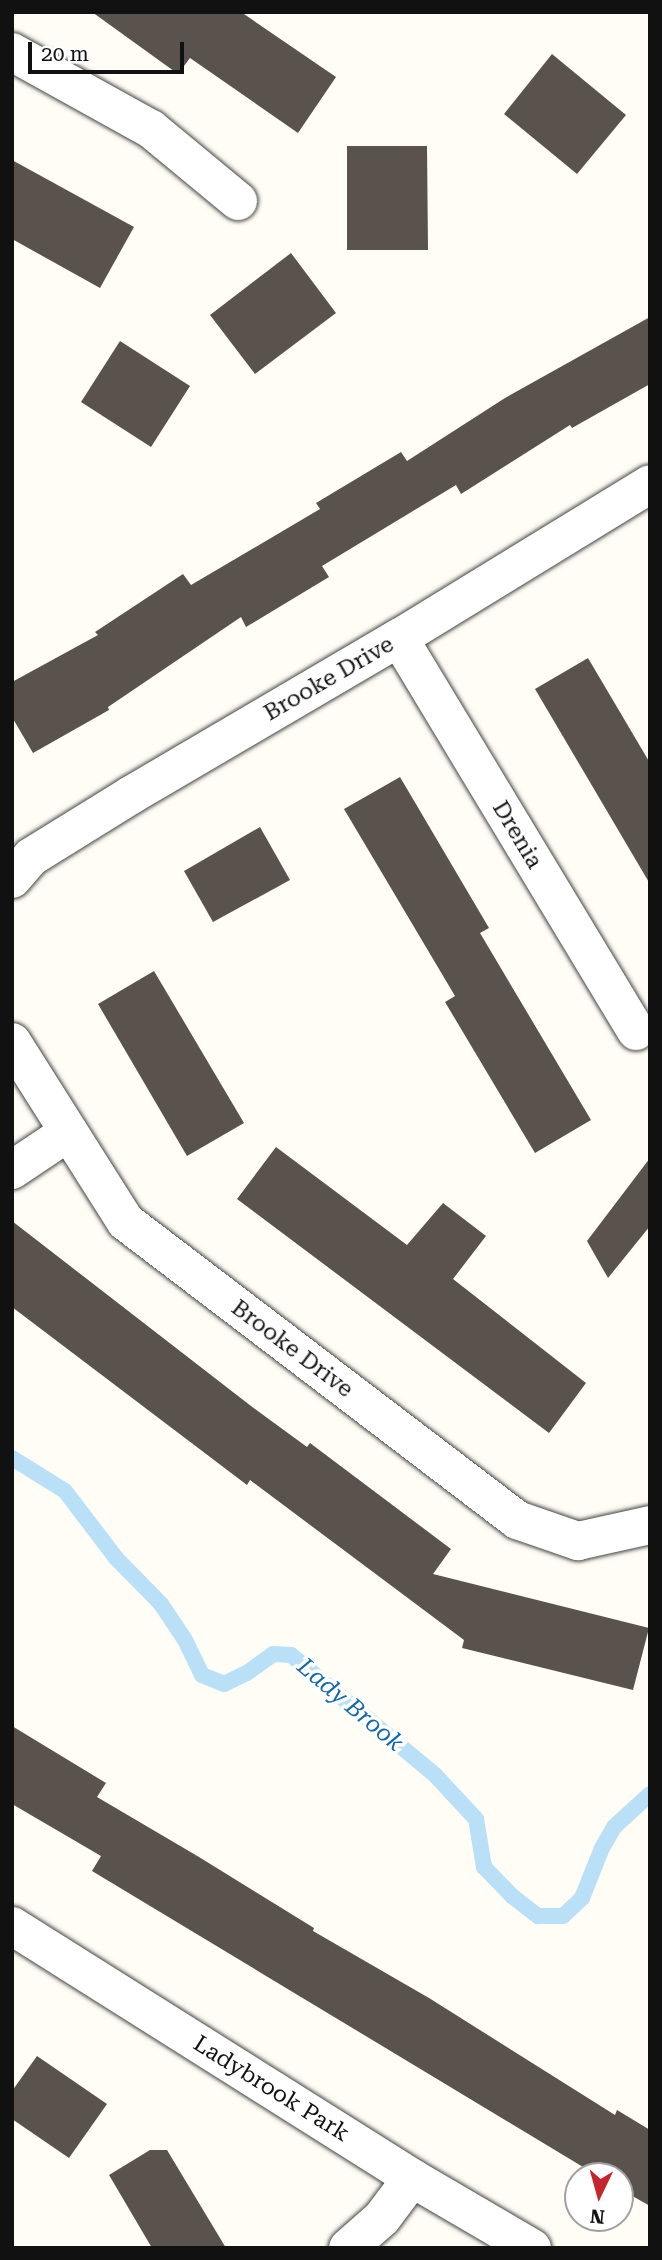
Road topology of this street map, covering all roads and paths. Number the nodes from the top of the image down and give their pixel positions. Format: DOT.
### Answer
graph roads {
  1 [pos="12,52"];
  2 [pos="238,201"];
  3 [pos="650,484"];
  4 [pos="399,638"];
  5 [pos="12,879"];
  6 [pos="636,1031"];
  7 [pos="12,1042"];
  8 [pos="67,1133"];
  9 [pos="12,1170"];
  10 [pos="650,1525"];
  11 [pos="12,1926"];
  12 [pos="412,2178"];
  13 [pos="348,2248"];
  14 [pos="532,2248"];
  1 -- 2 [label="street"];
  3 -- 4 [label="street, Brooke Drive"];
  4 -- 5 [label="street, Brooke Drive"];
  4 -- 6 [label="street, Drenia"];
  7 -- 8 [label="street, Brooke Drive"];
  8 -- 9 [label="street"];
  8 -- 10 [label="street, Brooke Drive"];
  11 -- 12 [label="street, Ladybrook Park"];
  12 -- 13 [label="street"];
  12 -- 14 [label="street, Ladybrook Park"];
}
